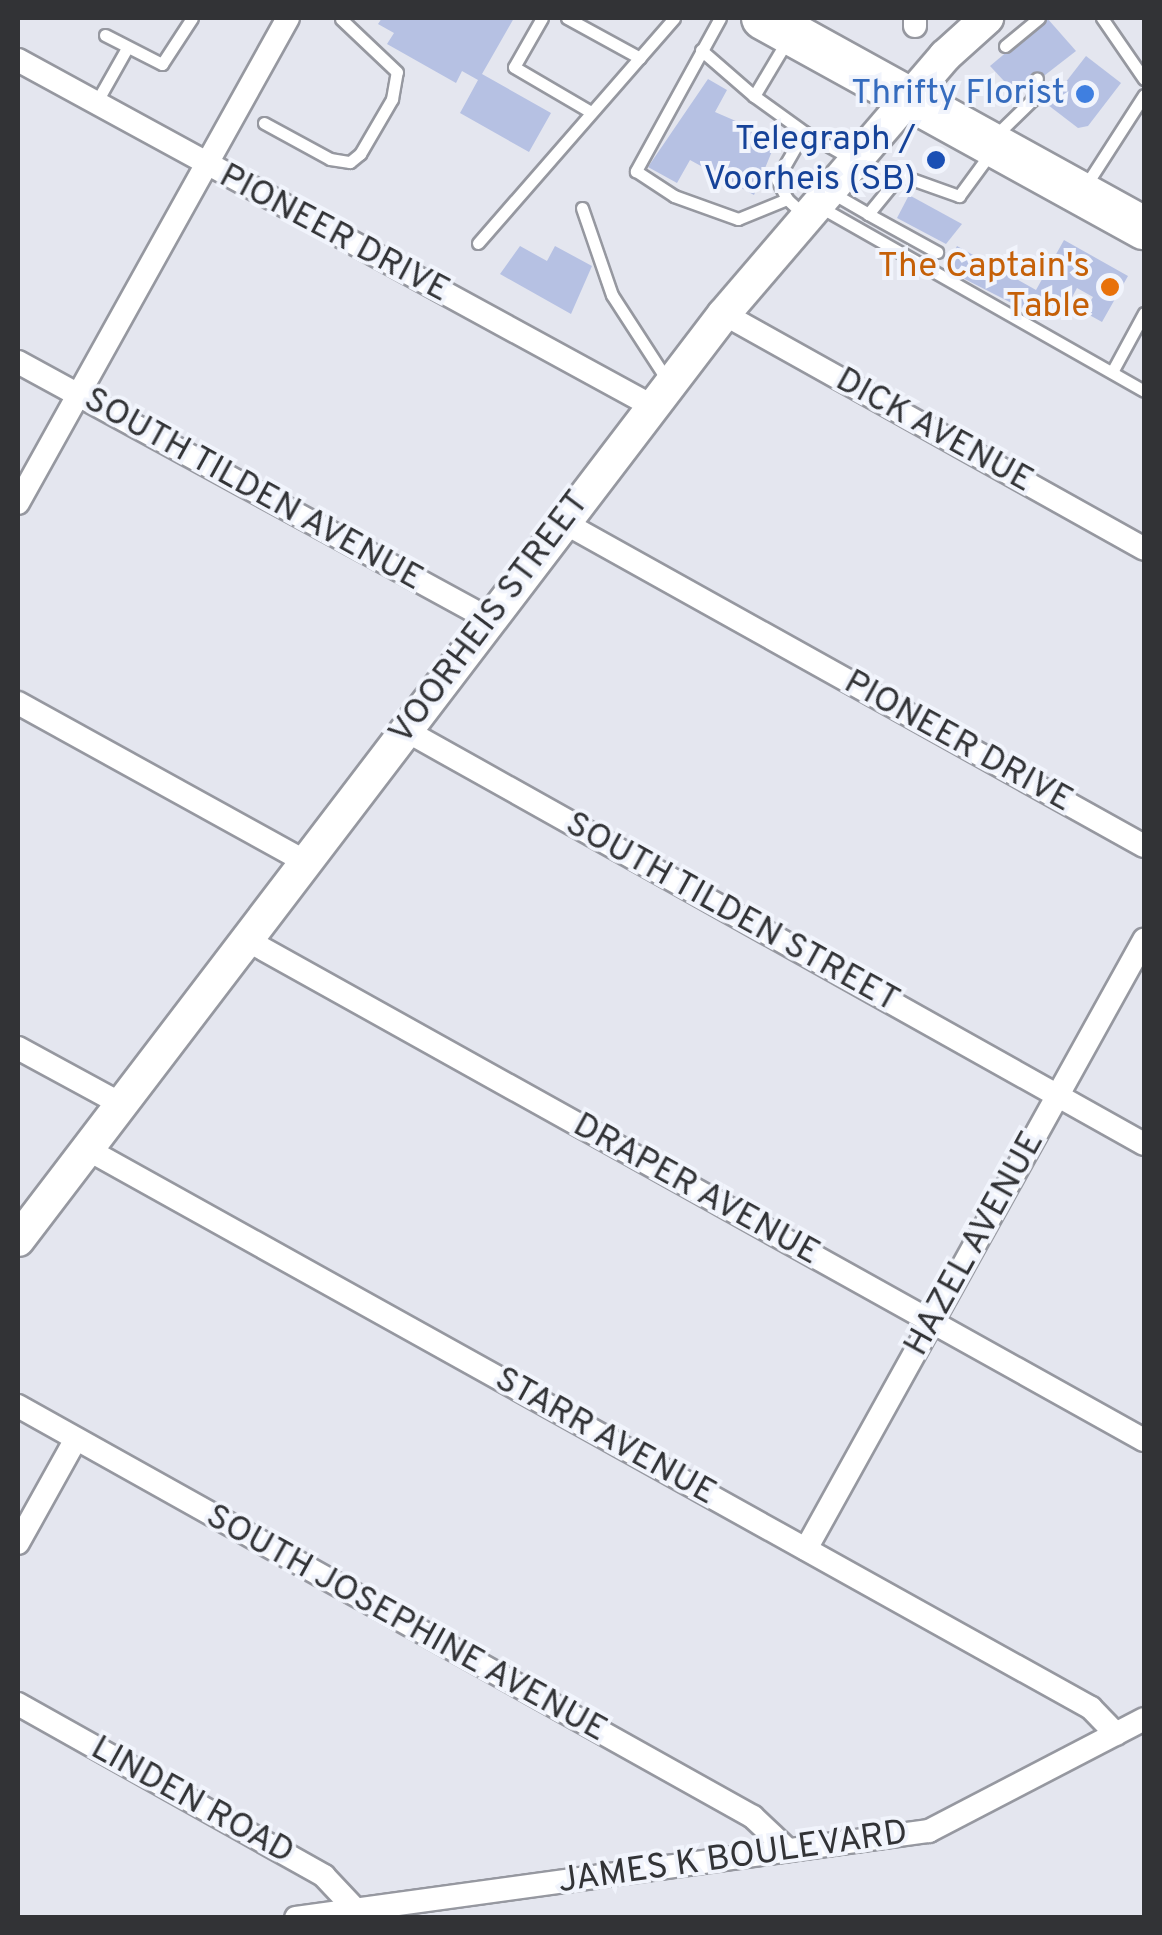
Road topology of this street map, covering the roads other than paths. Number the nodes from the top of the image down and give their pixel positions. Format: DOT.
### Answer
graph roads {
  1 [pos="192,18"];
  2 [pos="288,18"];
  3 [pos="340,18"];
  4 [pos="542,18"];
  5 [pos="567,18"];
  6 [pos="674,18"];
  7 [pos="720,18"];
  8 [pos="1039,18"];
  9 [pos="1102,18"];
  10 [pos="984,20"];
  11 [pos="777,25"];
  12 [pos="105,35"];
  13 [pos="127,48"];
  14 [pos="701,50"];
  15 [pos="640,58"];
  16 [pos="18,60"];
  17 [pos="1036,79"];
  18 [pos="1144,79"];
  19 [pos="1144,95"];
  20 [pos="754,96"];
  21 [pos="910,98"];
  22 [pos="96,104"];
  23 [pos="592,112"];
  24 [pos="264,124"];
  25 [pos="804,132"];
  26 [pos="992,144"];
  27 [pos="856,162"];
  28 [pos="207,165"];
  29 [pos="1081,193"];
  30 [pos="811,204"];
  31 [pos="582,208"];
  32 [pos="868,214"];
  33 [pos="1144,228"];
  34 [pos="478,244"];
  35 [pos="937,252"];
  36 [pos="1144,313"];
  37 [pos="724,314"];
  38 [pos="18,362"];
  39 [pos="1112,372"];
  40 [pos="1144,391"];
  41 [pos="661,394"];
  42 [pos="78,395"];
  43 [pos="18,502"];
  44 [pos="563,522"];
  45 [pos="1144,549"];
  46 [pos="489,619"];
  47 [pos="18,703"];
  48 [pos="405,730"];
  49 [pos="1144,846"];
  50 [pos="306,862"];
  51 [pos="247,940"];
  52 [pos="1144,940"];
  53 [pos="18,1048"];
  54 [pos="1058,1096"];
  55 [pos="121,1104"];
  56 [pos="1144,1144"];
  57 [pos="87,1149"];
  58 [pos="18,1240"];
  59 [pos="932,1322"];
  60 [pos="18,1406"];
  61 [pos="76,1439"];
  62 [pos="1144,1440"];
  63 [pos="18,1543"];
  64 [pos="806,1549"];
  65 [pos="18,1704"];
  66 [pos="1144,1719"];
  67 [pos="1116,1734"];
  68 [pos="788,1850"];
  69 [pos="356,1910"];
  70 [pos="296,1918"];
  1 -- 13 [label="lane"];
  2 -- 28 [label="street"];
  3 -- 24 [label="lane"];
  4 -- 23 [label="lane"];
  5 -- 15 [label="lane"];
  6 -- 15 [label="lane"];
  7 -- 14 [label="lane"];
  8 -- 10 [label="lane"];
  9 -- 18 [label="lane"];
  10 -- 21 [label="street, VOORHEIS STREET"];
  11 -- 20 [label="lane"];
  11 -- 21 [label="highway"];
  12 -- 13 [label="lane"];
  13 -- 22 [label="lane"];
  14 -- 20 [label="lane"];
  14 -- 30 [label="lane"];
  15 -- 23 [label="lane"];
  16 -- 22 [label="street, PIONEER DRIVE"];
  17 -- 26 [label="lane"];
  19 -- 29 [label="lane"];
  20 -- 25 [label="lane"];
  21 -- 26 [label="highway"];
  21 -- 27 [label="street, VOORHEIS STREET"];
  22 -- 28 [label="street, PIONEER DRIVE"];
  23 -- 34 [label="lane"];
  25 -- 27 [label="lane"];
  25 -- 30 [label="lane"];
  26 -- 29 [label="highway"];
  26 -- 32 [label="lane"];
  27 -- 30 [label="street, VOORHEIS STREET"];
  28 -- 41 [label="street, PIONEER DRIVE"];
  28 -- 42 [label="street"];
  29 -- 33 [label="highway"];
  30 -- 32 [label="lane"];
  30 -- 37 [label="street, VOORHEIS STREET"];
  30 -- 39 [label="lane"];
  31 -- 41 [label="lane"];
  32 -- 35 [label="lane"];
  36 -- 39 [label="lane"];
  37 -- 41 [label="street, VOORHEIS STREET"];
  37 -- 45 [label="street, DICK AVENUE"];
  38 -- 42 [label="street, SOUTH TILDEN AVENUE"];
  39 -- 40 [label="lane"];
  41 -- 44 [label="street, VOORHEIS STREET"];
  42 -- 43 [label="street"];
  42 -- 46 [label="street, SOUTH TILDEN AVENUE"];
  44 -- 46 [label="street, VOORHEIS STREET"];
  44 -- 49 [label="street, PIONEER DRIVE"];
  46 -- 48 [label="street, VOORHEIS STREET"];
  47 -- 50 [label="street"];
  48 -- 50 [label="street, VOORHEIS STREET"];
  48 -- 54 [label="street, SOUTH TILDEN STREET"];
  50 -- 51 [label="street, VOORHEIS STREET"];
  51 -- 55 [label="street, VOORHEIS STREET"];
  51 -- 59 [label="street, DRAPER AVENUE"];
  52 -- 54 [label="street, HAZEL AVENUE"];
  53 -- 55 [label="street"];
  54 -- 56 [label="street"];
  54 -- 59 [label="street, HAZEL AVENUE"];
  55 -- 57 [label="street, VOORHEIS STREET"];
  57 -- 58 [label="street, VOORHEIS STREET"];
  57 -- 64 [label="street, STARR AVENUE"];
  59 -- 62 [label="street, DRAPER AVENUE"];
  59 -- 64 [label="street, HAZEL AVENUE"];
  60 -- 61 [label="street, SOUTH JOSEPHINE AVENUE"];
  61 -- 63 [label="street"];
  61 -- 68 [label="street, SOUTH JOSEPHINE AVENUE"];
  64 -- 67 [label="street, STARR AVENUE"];
  65 -- 69 [label="street, LINDEN ROAD"];
  66 -- 67 [label="street, JAMES K BOULEVARD"];
  67 -- 68 [label="street, JAMES K BOULEVARD"];
  68 -- 69 [label="street, JAMES K BOULEVARD"];
  69 -- 70 [label="street, JAMES K BOULEVARD"];
}
